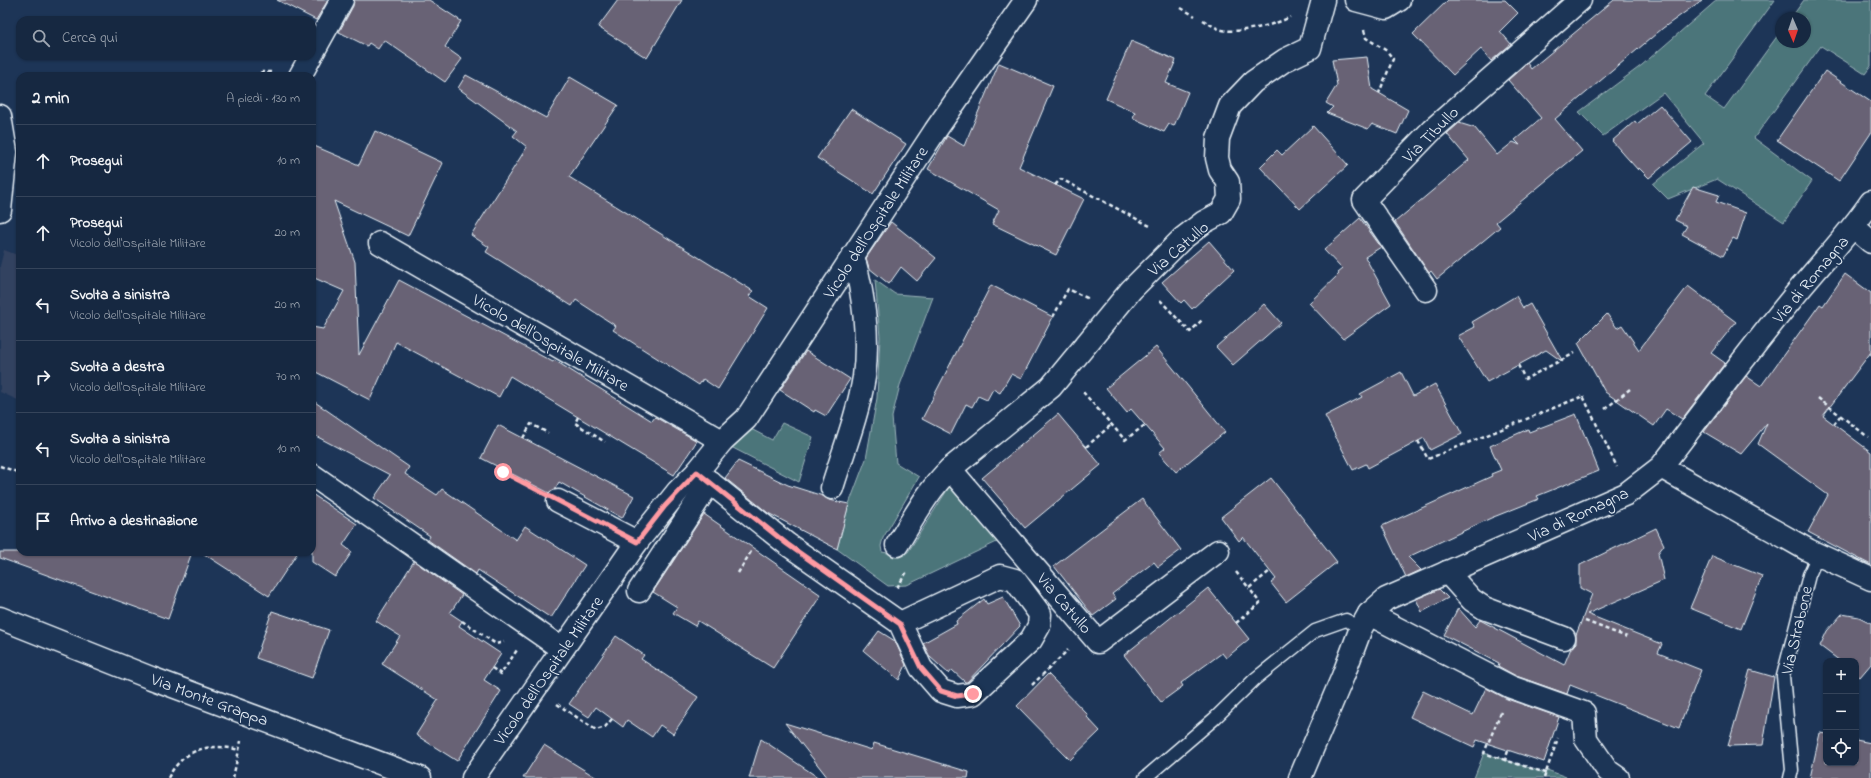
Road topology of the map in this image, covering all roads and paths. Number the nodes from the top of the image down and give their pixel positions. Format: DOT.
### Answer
graph roads {
  1 [pos="342,0"];
  2 [pos="1026,0"];
  3 [pos="1323,0"];
  4 [pos="1399,0"];
  5 [pos="1580,0"];
  6 [pos="1362,2"];
  7 [pos="1181,8"];
  8 [pos="1294,15"];
  9 [pos="1194,16"];
  10 [pos="1203,20"];
  11 [pos="316,48"];
  12 [pos="306,60"];
  13 [pos="292,72"];
  14 [pos="1379,93"];
  15 [pos="0,116"];
  16 [pos="1055,185"];
  17 [pos="1871,202"];
  18 [pos="0,210"];
  19 [pos="1152,227"];
  20 [pos="1854,227"];
  21 [pos="1871,242"];
  22 [pos="380,243"];
  23 [pos="853,256"];
  24 [pos="1142,280"];
  25 [pos="1426,290"];
  26 [pos="1083,305"];
  27 [pos="1053,317"];
  28 [pos="1202,320"];
  29 [pos="1574,353"];
  30 [pos="1518,365"];
  31 [pos="1064,371"];
  32 [pos="1630,389"];
  33 [pos="1818,398"];
  34 [pos="1605,410"];
  35 [pos="1840,416"];
  36 [pos="578,417"];
  37 [pos="1145,424"];
  38 [pos="1834,424"];
  39 [pos="1110,425"];
  40 [pos="548,433"];
  41 [pos="1868,437"];
  42 [pos="523,438"];
  43 [pos="722,441"];
  44 [pos="1418,441"];
  45 [pos="605,442"];
  46 [pos="1086,447"];
  47 [pos="0,466"];
  48 [pos="1662,467"];
  49 [pos="950,469"];
  50 [pos="1619,471"];
  51 [pos="16,472"];
  52 [pos="503,472"];
  53 [pos="703,477"];
  54 [pos="316,478"];
  55 [pos="832,488"];
  56 [pos="558,501"];
  57 [pos="637,542"];
  58 [pos="897,545"];
  59 [pos="1218,551"];
  60 [pos="1818,555"];
  61 [pos="1270,571"];
  62 [pos="1447,572"];
  63 [pos="1871,579"];
  64 [pos="1249,588"];
  65 [pos="639,591"];
  66 [pos="0,618"];
  67 [pos="1365,621"];
  68 [pos="1236,623"];
  69 [pos="900,624"];
  70 [pos="532,628"];
  71 [pos="1564,638"];
  72 [pos="562,649"];
  73 [pos="492,668"];
  74 [pos="1511,687"];
  75 [pos="535,688"];
  76 [pos="1568,707"];
  77 [pos="612,719"];
  78 [pos="242,736"];
  79 [pos="239,750"];
  80 [pos="1508,751"];
  81 [pos="1505,760"];
  82 [pos="1546,773"];
  83 [pos="168,778"];
  84 [pos="233,778"];
  85 [pos="420,778"];
  86 [pos="473,778"];
  87 [pos="1145,778"];
  88 [pos="1300,778"];
  89 [pos="1544,778"];
  90 [pos="1618,778"];
  91 [pos="1790,778"];
  1 -- 11 [label="street"];
  2 -- 23 [label="street, Vicolo dell'Ospitale Militare"];
  3 -- 24 [label="street, Via Catullo"];
  4 -- 6 [label="street"];
  5 -- 25 [label="street, Via Tibullo"];
  6 -- 14 [label="path"];
  7 -- 9 [label="path"];
  8 -- 10 [label="path"];
  12 -- 13 [label="street"];
  15 -- 18 [label="street"];
  16 -- 19 [label="path"];
  17 -- 20 [label="street, Via di Romagna"];
  20 -- 21 [label="street"];
  20 -- 48 [label="street, Via di Romagna"];
  22 -- 43 [label="street, Vicolo dell'Ospitale Militare"];
  23 -- 43 [label="street, Vicolo dell'Ospitale Militare"];
  23 -- 55 [label="street"];
  24 -- 28 [label="path"];
  24 -- 31 [label="street, Via Catullo"];
  26 -- 27 [label="path"];
  29 -- 30 [label="path"];
  31 -- 39 [label="path"];
  31 -- 49 [label="street, Via Catullo"];
  32 -- 34 [label="path"];
  33 -- 35 [label="path"];
  35 -- 38 [label="path"];
  35 -- 41 [label="path"];
  36 -- 45 [label="path"];
  37 -- 39 [label="path"];
  39 -- 46 [label="path"];
  40 -- 42 [label="path"];
  43 -- 53 [label="street, Vicolo dell'Ospitale Militare"];
  44 -- 50 [label="path"];
  47 -- 51 [label="path"];
  48 -- 60 [label="street"];
  48 -- 62 [label="street, Via di Romagna"];
  49 -- 58 [label="street, Via Catullo"];
  49 -- 59 [label="street, Via Catullo"];
  52 -- 56 [label="path"];
  53 -- 57 [label="street, Vicolo dell'Ospitale Militare"];
  53 -- 65 [label="street"];
  53 -- 69 [label="street"];
  54 -- 70 [label="street"];
  56 -- 57 [label="street"];
  57 -- 72 [label="street, Vicolo dell'Ospitale Militare"];
  59 -- 64 [label="path"];
  60 -- 63 [label="street"];
  60 -- 91 [label="lane, Via Strabone"];
  61 -- 64 [label="path"];
  62 -- 67 [label="street, Via di Romagna"];
  62 -- 71 [label="street"];
  64 -- 68 [label="path"];
  66 -- 85 [label="street, Via Monte Grappa"];
  67 -- 74 [label="street"];
  67 -- 87 [label="lane"];
  67 -- 88 [label="street, Via di Romagna"];
  69 -- 69 [label="street"];
  70 -- 72 [label="street"];
  70 -- 73 [label="path"];
  72 -- 75 [label="street, Vicolo dell'Ospitale Militare"];
  74 -- 76 [label="street"];
  74 -- 81 [label="path"];
  75 -- 77 [label="path"];
  75 -- 86 [label="street, Vicolo dell'Ospitale Militare"];
  76 -- 82 [label="path"];
  76 -- 90 [label="street"];
  78 -- 79 [label="path"];
  79 -- 83 [label="path"];
  79 -- 84 [label="path"];
  80 -- 81 [label="path"];
  81 -- 82 [label="path"];
  82 -- 89 [label="path"];
}
